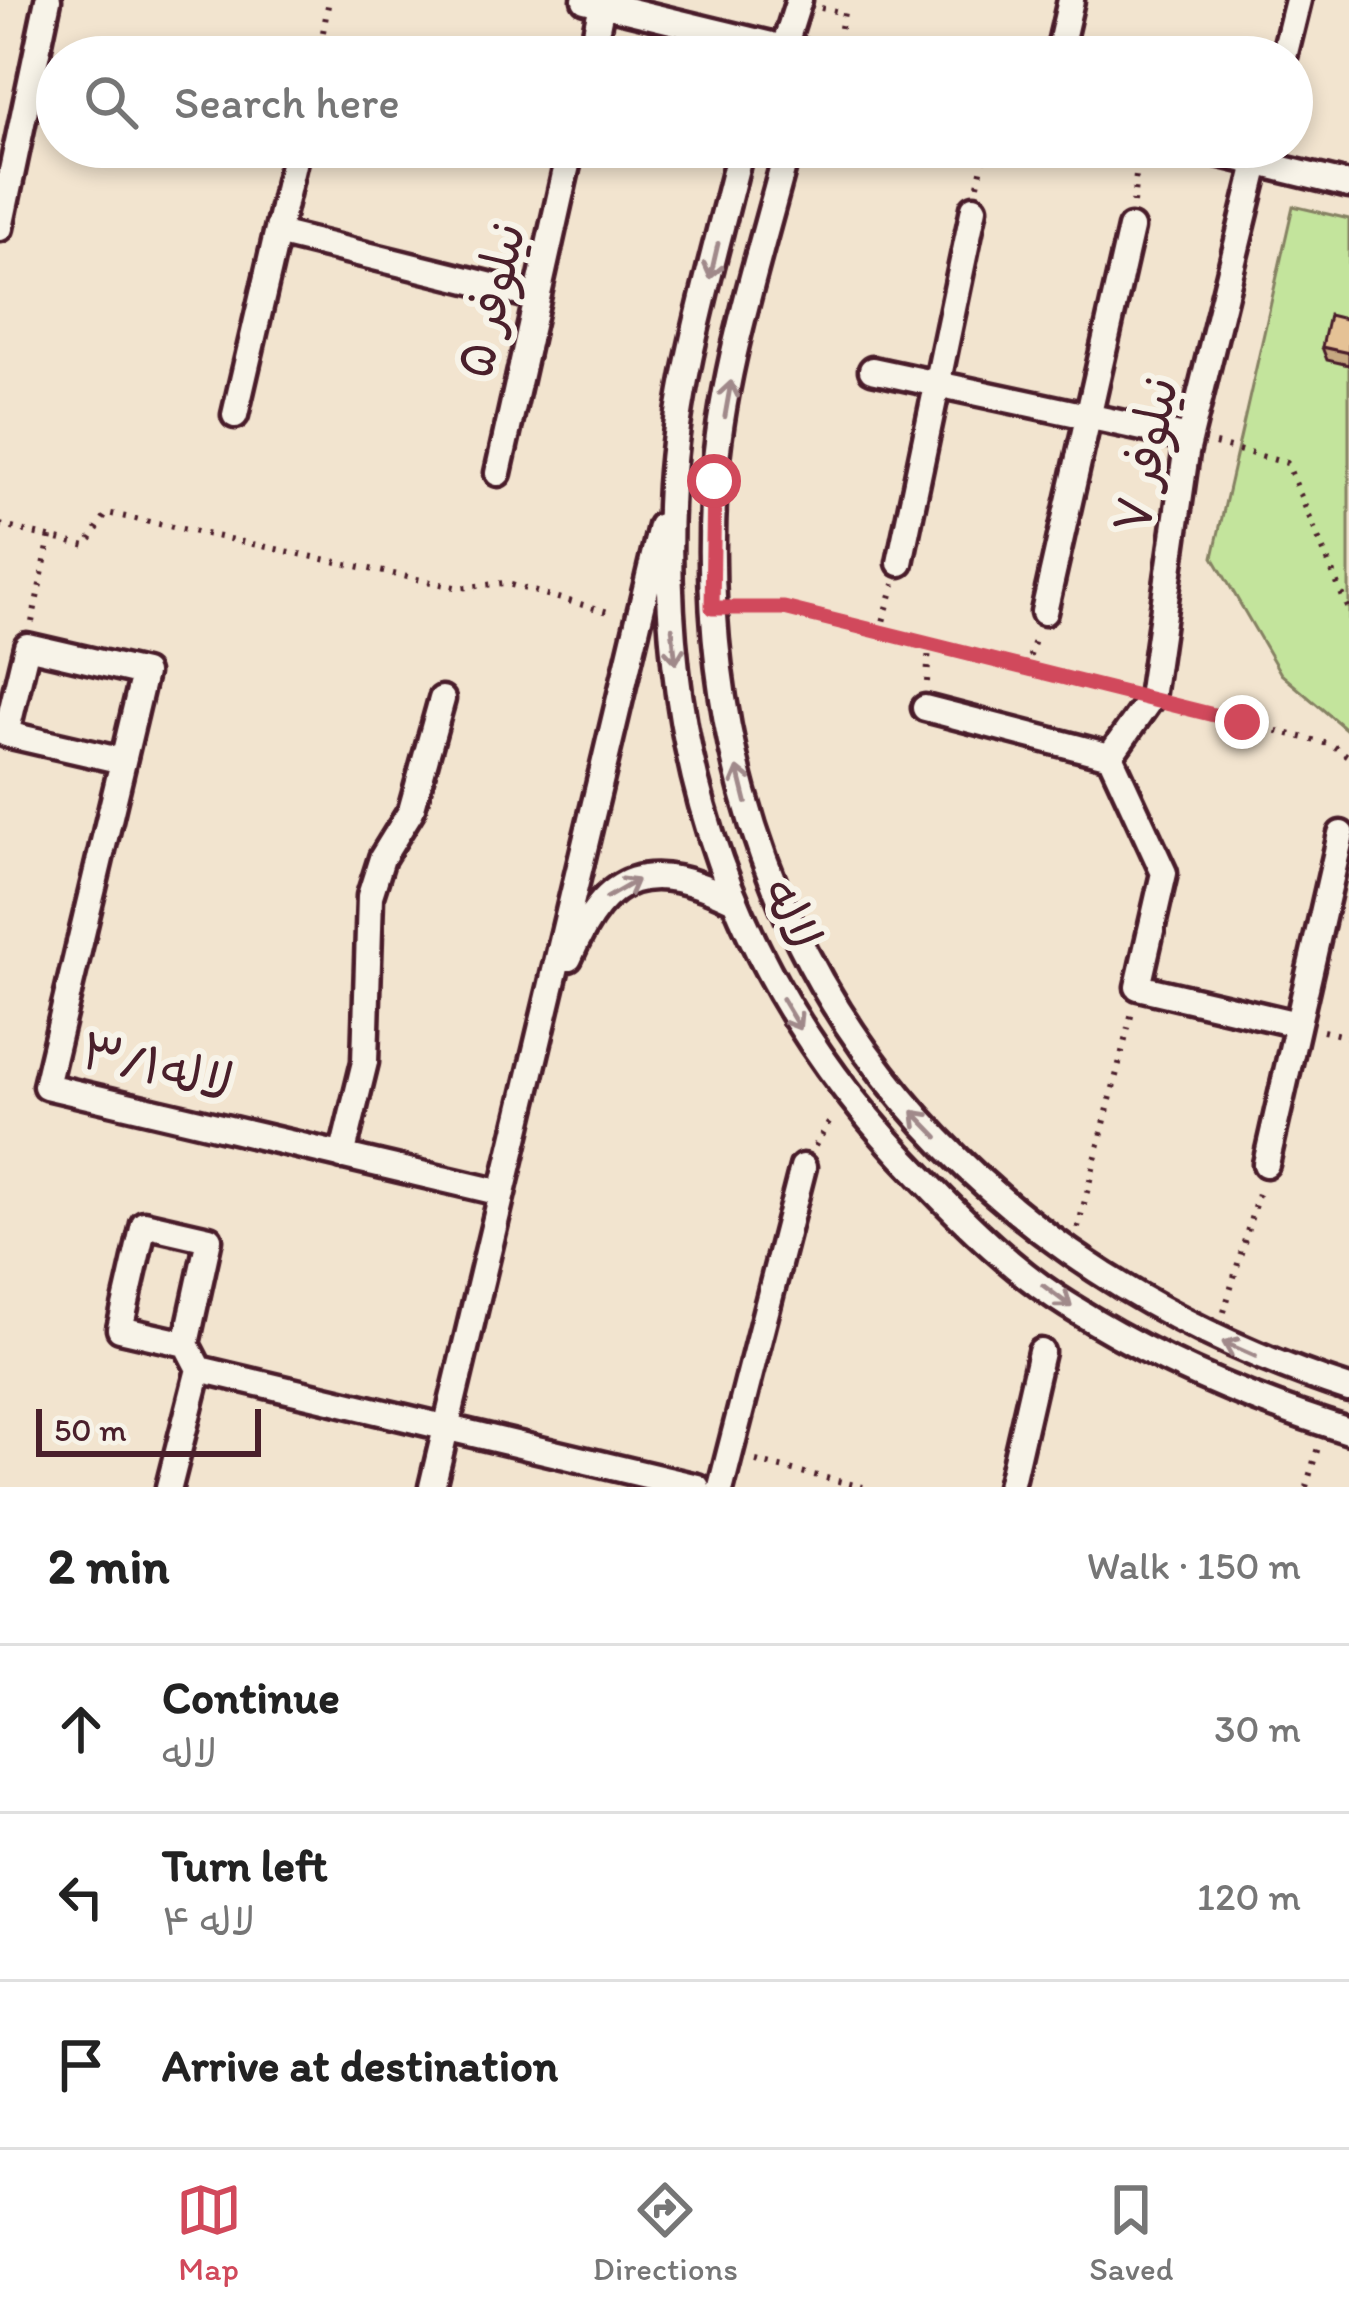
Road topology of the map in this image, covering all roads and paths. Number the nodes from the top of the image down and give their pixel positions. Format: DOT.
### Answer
graph roads {
  1 [pos="48,0"];
  2 [pos="800,0"];
  3 [pos="1071,0"];
  4 [pos="1298,0"];
  5 [pos="594,2"];
  6 [pos="40,36"];
  7 [pos="592,36"];
  8 [pos="720,36"];
  9 [pos="791,36"];
  10 [pos="1063,36"];
  11 [pos="1289,36"];
  12 [pos="36,57"];
  13 [pos="293,168"];
  14 [pos="566,168"];
  15 [pos="736,168"];
  16 [pos="783,168"];
  17 [pos="982,168"];
  18 [pos="1136,168"];
  19 [pos="1256,168"];
  20 [pos="1298,168"];
  21 [pos="1349,185"];
  22 [pos="974,208"];
  23 [pos="0,228"];
  24 [pos="1131,228"];
  25 [pos="278,232"];
  26 [pos="537,297"];
  27 [pos="872,370"];
  28 [pos="938,385"];
  29 [pos="235,415"];
  30 [pos="1088,416"];
  31 [pos="1189,438"];
  32 [pos="498,473"];
  33 [pos="671,481"];
  34 [pos="0,525"];
  35 [pos="50,537"];
  36 [pos="900,563"];
  37 [pos="712,608"];
  38 [pos="1349,611"];
  39 [pos="1044,612"];
  40 [pos="638,620"];
  41 [pos="880,632"];
  42 [pos="929,644"];
  43 [pos="27,646"];
  44 [pos="1151,698"];
  45 [pos="442,699"];
  46 [pos="925,709"];
  47 [pos="1110,756"];
  48 [pos="1349,757"];
  49 [pos="123,761"];
  50 [pos="1341,834"];
  51 [pos="734,900"];
  52 [pos="1138,987"];
  53 [pos="543,1021"];
  54 [pos="1297,1024"];
  55 [pos="848,1092"];
  56 [pos="342,1156"];
  57 [pos="1266,1164"];
  58 [pos="802,1167"];
  59 [pos="502,1193"];
  60 [pos="1071,1255"];
  61 [pos="1217,1339"];
  62 [pos="185,1344"];
  63 [pos="1041,1352"];
  64 [pos="200,1369"];
  65 [pos="1349,1389"];
  66 [pos="447,1425"];
  67 [pos="1337,1428"];
  68 [pos="729,1454"];
  69 [pos="169,1487"];
  70 [pos="432,1487"];
  71 [pos="697,1487"];
  72 [pos="721,1487"];
  73 [pos="863,1487"];
  74 [pos="1010,1487"];
  75 [pos="1306,1487"];
  1 -- 6 [label="street"];
  2 -- 9 [label="street"];
  3 -- 10 [label="street"];
  4 -- 11 [label="street"];
  5 -- 7 [label="street"];
  5 -- 8 [label="street"];
  12 -- 23 [label="street"];
  13 -- 25 [label="street"];
  14 -- 26 [label="street, نیلوفر ۵"];
  15 -- 33 [label="street, لاله, one-way"];
  37 -- 16 [label="street, لاله, one-way"];
  17 -- 22 [label="path"];
  18 -- 24 [label="path"];
  19 -- 31 [label="street, نیلوفر ۷"];
  20 -- 21 [label="street"];
  22 -- 28 [label="street"];
  24 -- 30 [label="street"];
  25 -- 26 [label="street"];
  25 -- 29 [label="street"];
  26 -- 32 [label="street, نیلوفر ۵"];
  27 -- 28 [label="street"];
  28 -- 30 [label="street"];
  28 -- 36 [label="street"];
  30 -- 31 [label="street"];
  30 -- 39 [label="street"];
  31 -- 38 [label="path"];
  31 -- 44 [label="street, نیلوفر ۷"];
  33 -- 40 [label="street"];
  33 -- 51 [label="street, لاله, one-way"];
  34 -- 35 [label="path"];
  35 -- 40 [label="path"];
  35 -- 43 [label="path"];
  36 -- 41 [label="path"];
  37 -- 41 [label="path"];
  60 -- 37 [label="street, لاله, one-way"];
  40 -- 53 [label="street"];
  41 -- 42 [label="path"];
  42 -- 44 [label="path"];
  42 -- 46 [label="path"];
  43 -- 49 [label="street"];
  43 -- 49 [label="street"];
  44 -- 47 [label="street, نیلوفر ۷"];
  44 -- 48 [label="path"];
  45 -- 56 [label="street"];
  46 -- 47 [label="street"];
  47 -- 52 [label="street"];
  49 -- 56 [label="street, لاله۳/۱"];
  50 -- 54 [label="street"];
  53 -- 51 [label="street, one-way"];
  51 -- 55 [label="street, لاله, one-way"];
  52 -- 54 [label="street"];
  52 -- 60 [label="path"];
  53 -- 59 [label="street"];
  54 -- 57 [label="street"];
  55 -- 58 [label="path"];
  55 -- 67 [label="street, لاله, one-way"];
  56 -- 59 [label="street, لاله۳/۱"];
  57 -- 61 [label="path"];
  58 -- 68 [label="street"];
  59 -- 66 [label="street"];
  60 -- 61 [label="street, لاله"];
  65 -- 61 [label="street, لاله, one-way"];
  62 -- 62 [label="street"];
  62 -- 64 [label="street"];
  63 -- 74 [label="street"];
  64 -- 66 [label="street"];
  64 -- 69 [label="street"];
  66 -- 70 [label="street"];
  66 -- 71 [label="street"];
  67 -- 75 [label="path"];
  68 -- 72 [label="street"];
  68 -- 73 [label="path"];
}
